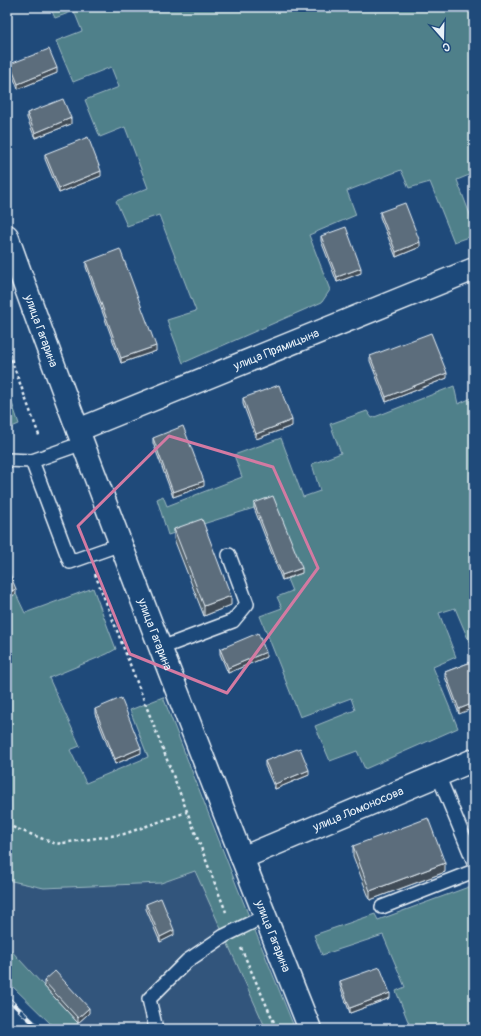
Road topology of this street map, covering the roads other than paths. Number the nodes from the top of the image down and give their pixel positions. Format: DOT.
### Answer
graph roads {
  1 [pos="7,236"];
  2 [pos="474,270"];
  3 [pos="80,436"];
  4 [pos="7,460"];
  5 [pos="32,461"];
  6 [pos="121,544"];
  7 [pos="229,555"];
  8 [pos="161,648"];
  9 [pos="474,760"];
  10 [pos="438,775"];
  11 [pos="242,858"];
  12 [pos="474,862"];
  13 [pos="474,871"];
  14 [pos="382,907"];
  15 [pos="265,916"];
  16 [pos="156,1029"];
  17 [pos="310,1029"];
  1 -- 3 [label="street, улица Гагарина"];
  2 -- 3 [label="street, улица Прямицына"];
  3 -- 5 [label="lane"];
  3 -- 6 [label="street, улица Гагарина"];
  4 -- 5 [label="lane"];
  5 -- 6 [label="lane"];
  6 -- 8 [label="street, улица Гагарина"];
  7 -- 8 [label="lane"];
  8 -- 11 [label="street, улица Гагарина"];
  9 -- 10 [label="street, улица Ломоносова"];
  10 -- 11 [label="street, улица Ломоносова"];
  10 -- 12 [label="lane"];
  11 -- 15 [label="street, улица Гагарина"];
  13 -- 14 [label="lane"];
  15 -- 16 [label="lane"];
  15 -- 17 [label="street, улица Гагарина"];
}
